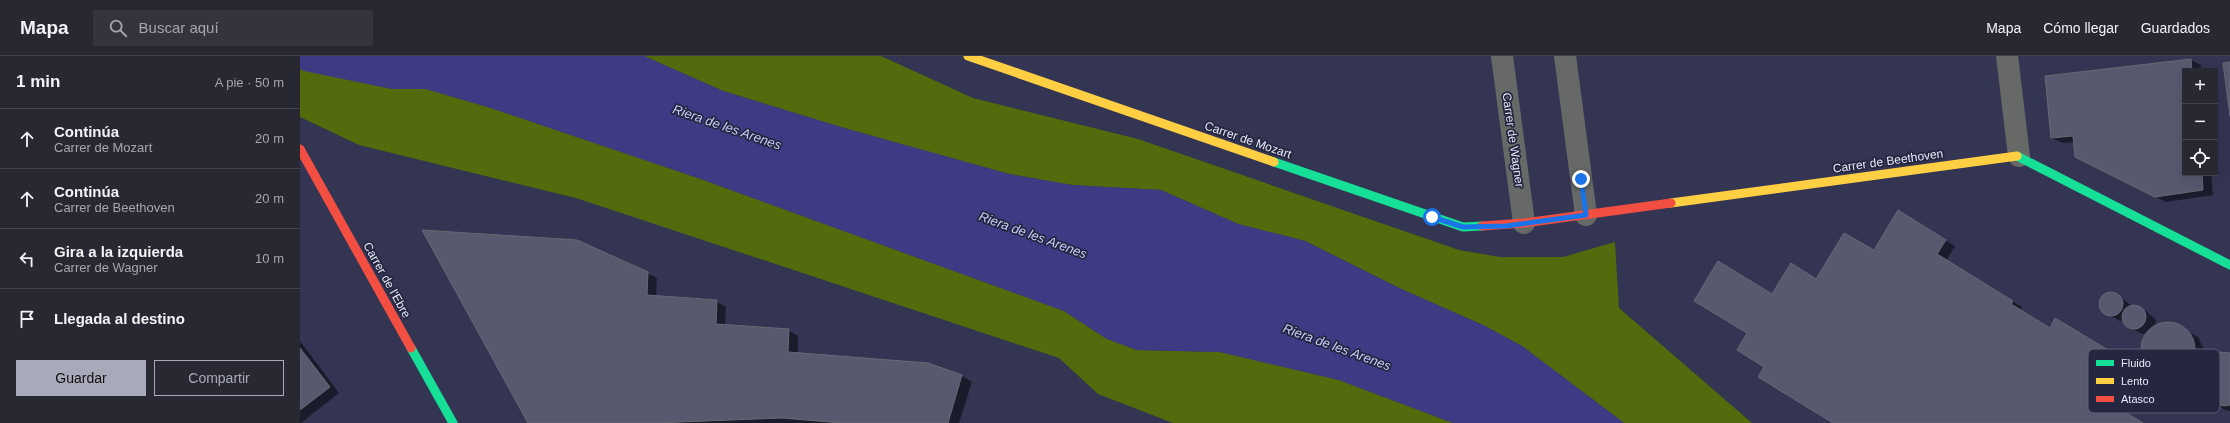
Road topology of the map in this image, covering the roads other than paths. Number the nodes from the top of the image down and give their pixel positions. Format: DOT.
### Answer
graph roads {
  1 [pos="968,56"];
  2 [pos="1502,56"];
  3 [pos="1565,56"];
  4 [pos="2007,56"];
  5 [pos="300,149"];
  6 [pos="2019,156"];
  7 [pos="1586,215"];
  8 [pos="1524,223"];
  9 [pos="2230,266"];
  10 [pos="453,423"];
  1 -- 8 [label="street, Carrer de Mozart"];
  2 -- 8 [label="street, Carrer de Wagner"];
  3 -- 7 [label="street"];
  4 -- 6 [label="street"];
  5 -- 10 [label="street, Carrer de l'Ebre"];
  6 -- 7 [label="street, Carrer de Beethoven"];
  6 -- 9 [label="street"];
  7 -- 8 [label="street, Carrer de Beethoven"];
}
